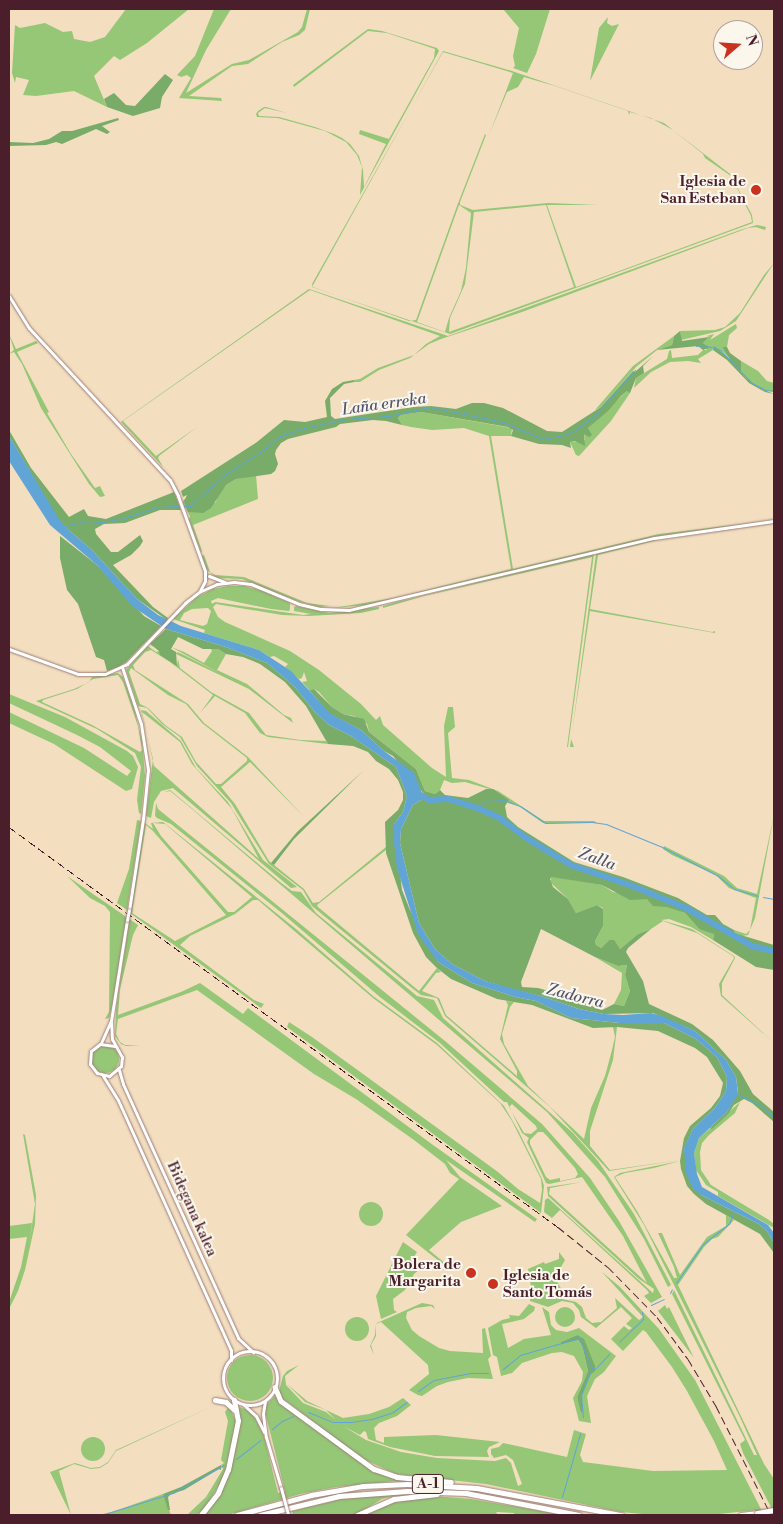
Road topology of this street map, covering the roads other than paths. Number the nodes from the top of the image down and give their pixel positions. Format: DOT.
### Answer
graph roads {
  1 [pos="9,296"];
  2 [pos="774,521"];
  3 [pos="208,576"];
  4 [pos="228,582"];
  5 [pos="210,586"];
  6 [pos="199,592"];
  7 [pos="9,649"];
  8 [pos="122,668"];
  9 [pos="111,1021"];
  10 [pos="100,1044"];
  11 [pos="115,1046"];
  12 [pos="119,1070"];
  13 [pos="103,1076"];
  14 [pos="253,1352"];
  15 [pos="231,1360"];
  16 [pos="275,1387"];
  17 [pos="215,1400"];
  18 [pos="234,1400"];
  19 [pos="265,1400"];
  20 [pos="243,1404"];
  21 [pos="238,1415"];
  22 [pos="266,1437"];
  23 [pos="477,1488"];
  24 [pos="466,1493"];
  25 [pos="774,1510"];
  26 [pos="201,1515"];
  27 [pos="237,1515"];
  28 [pos="260,1515"];
  29 [pos="288,1515"];
  30 [pos="357,1515"];
  31 [pos="579,1515"];
  32 [pos="621,1515"];
  33 [pos="741,1515"];
  1 -- 3 [label="street"];
  2 -- 4 [label="street"];
  3 -- 4 [label="street"];
  3 -- 5 [label="street"];
  3 -- 6 [label="street"];
  4 -- 5 [label="street"];
  5 -- 6 [label="street"];
  6 -- 8 [label="street"];
  7 -- 8 [label="street"];
  8 -- 9 [label="street, bridge"];
  9 -- 10 [label="street"];
  9 -- 11 [label="street"];
  10 -- 11 [label="street"];
  10 -- 13 [label="street"];
  11 -- 12 [label="street"];
  12 -- 13 [label="street"];
  12 -- 14 [label="street, Bidegana kalea"];
  13 -- 15 [label="street, Bidegana kalea"];
  14 -- 15 [label="street"];
  14 -- 16 [label="street"];
  15 -- 18 [label="street"];
  16 -- 19 [label="street"];
  16 -- 23 [label="highway"];
  17 -- 21 [label="highway"];
  18 -- 20 [label="street"];
  18 -- 21 [label="highway"];
  19 -- 20 [label="street"];
  19 -- 22 [label="street"];
  20 -- 22 [label="street"];
  21 -- 26 [label="highway"];
  22 -- 29 [label="street, bridge"];
  23 -- 27 [label="highway, A-1"];
  23 -- 32 [label="highway, A-1"];
  24 -- 28 [label="highway, A-1"];
  24 -- 30 [label="highway"];
  24 -- 31 [label="highway, A-1"];
  25 -- 33 [label="highway, bridge"];
}
